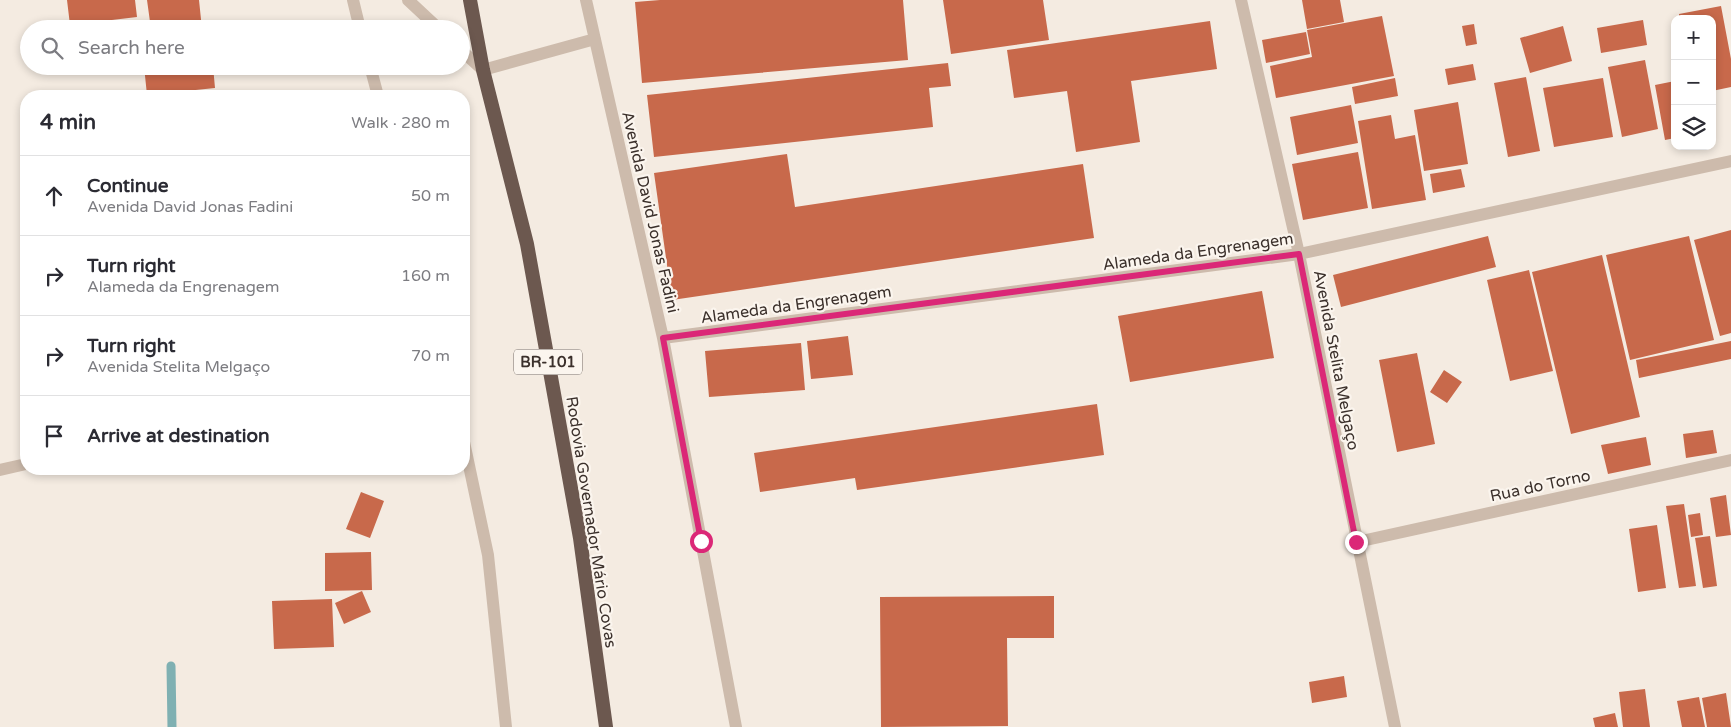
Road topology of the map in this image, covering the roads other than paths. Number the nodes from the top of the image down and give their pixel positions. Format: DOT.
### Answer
graph roads {
  1 [pos="353,0"];
  2 [pos="408,0"];
  3 [pos="470,0"];
  4 [pos="586,0"];
  5 [pos="1241,0"];
  6 [pos="358,20"];
  7 [pos="429,20"];
  8 [pos="595,40"];
  9 [pos="470,58"];
  10 [pos="484,70"];
  11 [pos="372,75"];
  12 [pos="376,90"];
  13 [pos="1731,162"];
  14 [pos="1299,254"];
  15 [pos="663,338"];
  16 [pos="1731,460"];
  17 [pos="20,465"];
  18 [pos="0,470"];
  19 [pos="470,470"];
  20 [pos="1356,542"];
  21 [pos="506,727"];
  22 [pos="606,727"];
  23 [pos="736,727"];
  24 [pos="1395,727"];
  1 -- 6 [label="street"];
  2 -- 7 [label="street"];
  3 -- 10 [label="highway, Rodovia Governador Mário Covas / BR-101"];
  4 -- 8 [label="street, Avenida David Jonas Fadini"];
  5 -- 14 [label="street, Avenida Stelita Melgaço"];
  8 -- 10 [label="street"];
  8 -- 15 [label="street, Avenida David Jonas Fadini"];
  9 -- 10 [label="street"];
  10 -- 22 [label="highway, Rodovia Governador Mário Covas / BR-101"];
  11 -- 12 [label="street"];
  13 -- 14 [label="street, Alameda da Engrenagem"];
  14 -- 15 [label="street, Alameda da Engrenagem"];
  14 -- 20 [label="street, Avenida Stelita Melgaço"];
  15 -- 23 [label="street, Avenida David Jonas Fadini"];
  16 -- 20 [label="street, Rua do Torno"];
  17 -- 18 [label="street"];
  19 -- 21 [label="street"];
  20 -- 24 [label="street, Avenida Stelita Melgaço"];
}
